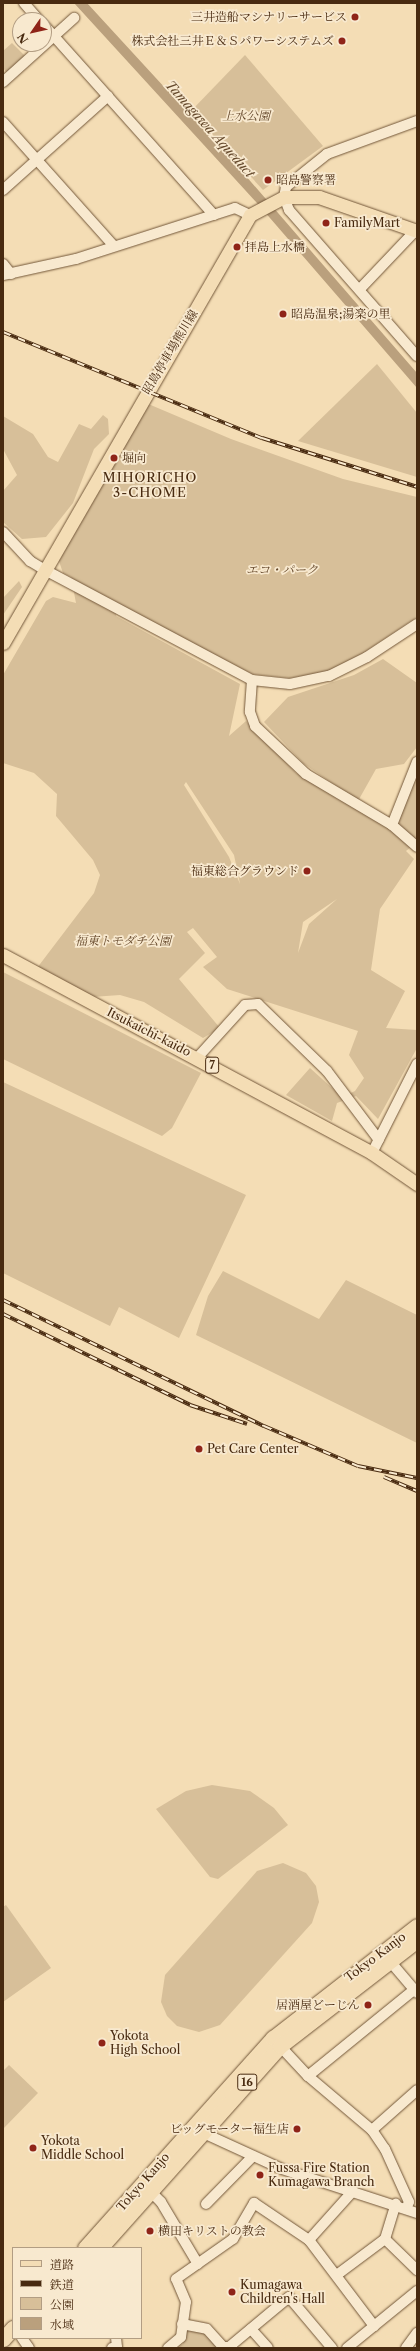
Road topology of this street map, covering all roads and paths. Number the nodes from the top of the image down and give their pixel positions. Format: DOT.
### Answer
graph roads {
  1 [pos="24,3"];
  2 [pos="32,12"];
  3 [pos="74,18"];
  4 [pos="54,36"];
  5 [pos="3,82"];
  6 [pos="108,96"];
  7 [pos="417,121"];
  8 [pos="3,122"];
  9 [pos="37,160"];
  10 [pos="3,190"];
  11 [pos="279,200"];
  12 [pos="255,212"];
  13 [pos="214,215"];
  14 [pos="416,230"];
  15 [pos="114,246"];
  16 [pos="3,264"];
  17 [pos="7,274"];
  18 [pos="360,289"];
  19 [pos="417,356"];
  20 [pos="3,532"];
  21 [pos="45,570"];
  22 [pos="417,624"];
  23 [pos="3,643"];
  24 [pos="252,680"];
  25 [pos="417,762"];
  26 [pos="392,825"];
  27 [pos="417,846"];
  28 [pos="3,955"];
  29 [pos="198,1058"];
  30 [pos="417,1064"];
  31 [pos="378,1140"];
  32 [pos="372,1153"];
  33 [pos="417,1184"];
  34 [pos="417,1926"];
  35 [pos="417,1940"];
  36 [pos="389,1960"];
  37 [pos="416,1991"];
  38 [pos="280,2046"];
  39 [pos="308,2076"];
  40 [pos="417,2090"];
  41 [pos="197,2129"];
  42 [pos="372,2130"];
  43 [pos="253,2156"];
  44 [pos="353,2191"];
  45 [pos="151,2192"];
  46 [pos="411,2202"];
  47 [pos="206,2204"];
  48 [pos="396,2204"];
  49 [pos="417,2213"];
  50 [pos="385,2239"];
  51 [pos="309,2240"];
  52 [pos="86,2247"];
  53 [pos="101,2247"];
  54 [pos="198,2264"];
  55 [pos="417,2270"];
  56 [pos="338,2274"];
  57 [pos="417,2291"];
  58 [pos="182,2324"];
  59 [pos="374,2326"];
  60 [pos="12,2329"];
  61 [pos="251,2329"];
  62 [pos="417,2333"];
  63 [pos="3,2339"];
  64 [pos="17,2339"];
  65 [pos="23,2339"];
  66 [pos="116,2339"];
  67 [pos="10,2348"];
  68 [pos="29,2348"];
  69 [pos="112,2348"];
  70 [pos="168,2348"];
  71 [pos="268,2348"];
  72 [pos="332,2348"];
  73 [pos="348,2348"];
  74 [pos="406,2348"];
  1 -- 2 [label="street"];
  3 -- 4 [label="street"];
  4 -- 5 [label="street"];
  4 -- 6 [label="street"];
  6 -- 9 [label="street"];
  6 -- 13 [label="street"];
  7 -- 11 [label="street"];
  8 -- 9 [label="street"];
  9 -- 10 [label="street"];
  9 -- 15 [label="street"];
  11 -- 12 [label="main road"];
  11 -- 14 [label="main road"];
  11 -- 18 [label="street"];
  12 -- 13 [label="street"];
  12 -- 21 [label="main road, 昭島停車場熊川線"];
  13 -- 15 [label="street"];
  14 -- 18 [label="street"];
  15 -- 17 [label="street"];
  16 -- 17 [label="street"];
  18 -- 19 [label="street"];
  20 -- 21 [label="street"];
  21 -- 23 [label="main road, 昭島停車場熊川線"];
  21 -- 24 [label="street"];
  22 -- 24 [label="street"];
  24 -- 26 [label="street"];
  25 -- 26 [label="street"];
  26 -- 27 [label="street"];
  28 -- 29 [label="main road, Itsukaichi-kaido / 7"];
  29 -- 31 [label="street"];
  29 -- 32 [label="main road, Itsukaichi-kaido / 7"];
  30 -- 31 [label="street"];
  31 -- 32 [label="street"];
  32 -- 33 [label="main road, Itsukaichi-kaido / 7"];
  34 -- 41 [label="highway, Tokyo Kanjo / 16"];
  35 -- 36 [label="highway, Tokyo Kanjo / 16"];
  36 -- 37 [label="street"];
  36 -- 38 [label="highway, Tokyo Kanjo / 16"];
  37 -- 39 [label="street"];
  38 -- 39 [label="street"];
  38 -- 41 [label="highway, Tokyo Kanjo / 16"];
  39 -- 42 [label="street"];
  40 -- 42 [label="street"];
  41 -- 43 [label="street"];
  41 -- 45 [label="highway, Tokyo Kanjo / 16"];
  41 -- 52 [label="highway, Tokyo Kanjo / 16"];
  42 -- 46 [label="street"];
  43 -- 44 [label="street"];
  43 -- 47 [label="street"];
  44 -- 48 [label="street"];
  44 -- 51 [label="street"];
  45 -- 53 [label="highway, Tokyo Kanjo / 16"];
  45 -- 54 [label="street"];
  46 -- 48 [label="street"];
  46 -- 49 [label="street"];
  48 -- 50 [label="street"];
  50 -- 55 [label="street"];
  50 -- 56 [label="street"];
  51 -- 54 [label="street"];
  51 -- 56 [label="street"];
  54 -- 58 [label="street"];
  56 -- 59 [label="street"];
  57 -- 59 [label="street"];
  58 -- 61 [label="street"];
  58 -- 70 [label="street"];
  59 -- 73 [label="street"];
  60 -- 63 [label="highway"];
  61 -- 71 [label="street"];
  61 -- 72 [label="street"];
  62 -- 74 [label="street"];
  64 -- 67 [label="highway"];
  65 -- 68 [label="street"];
  66 -- 69 [label="street"];
}
